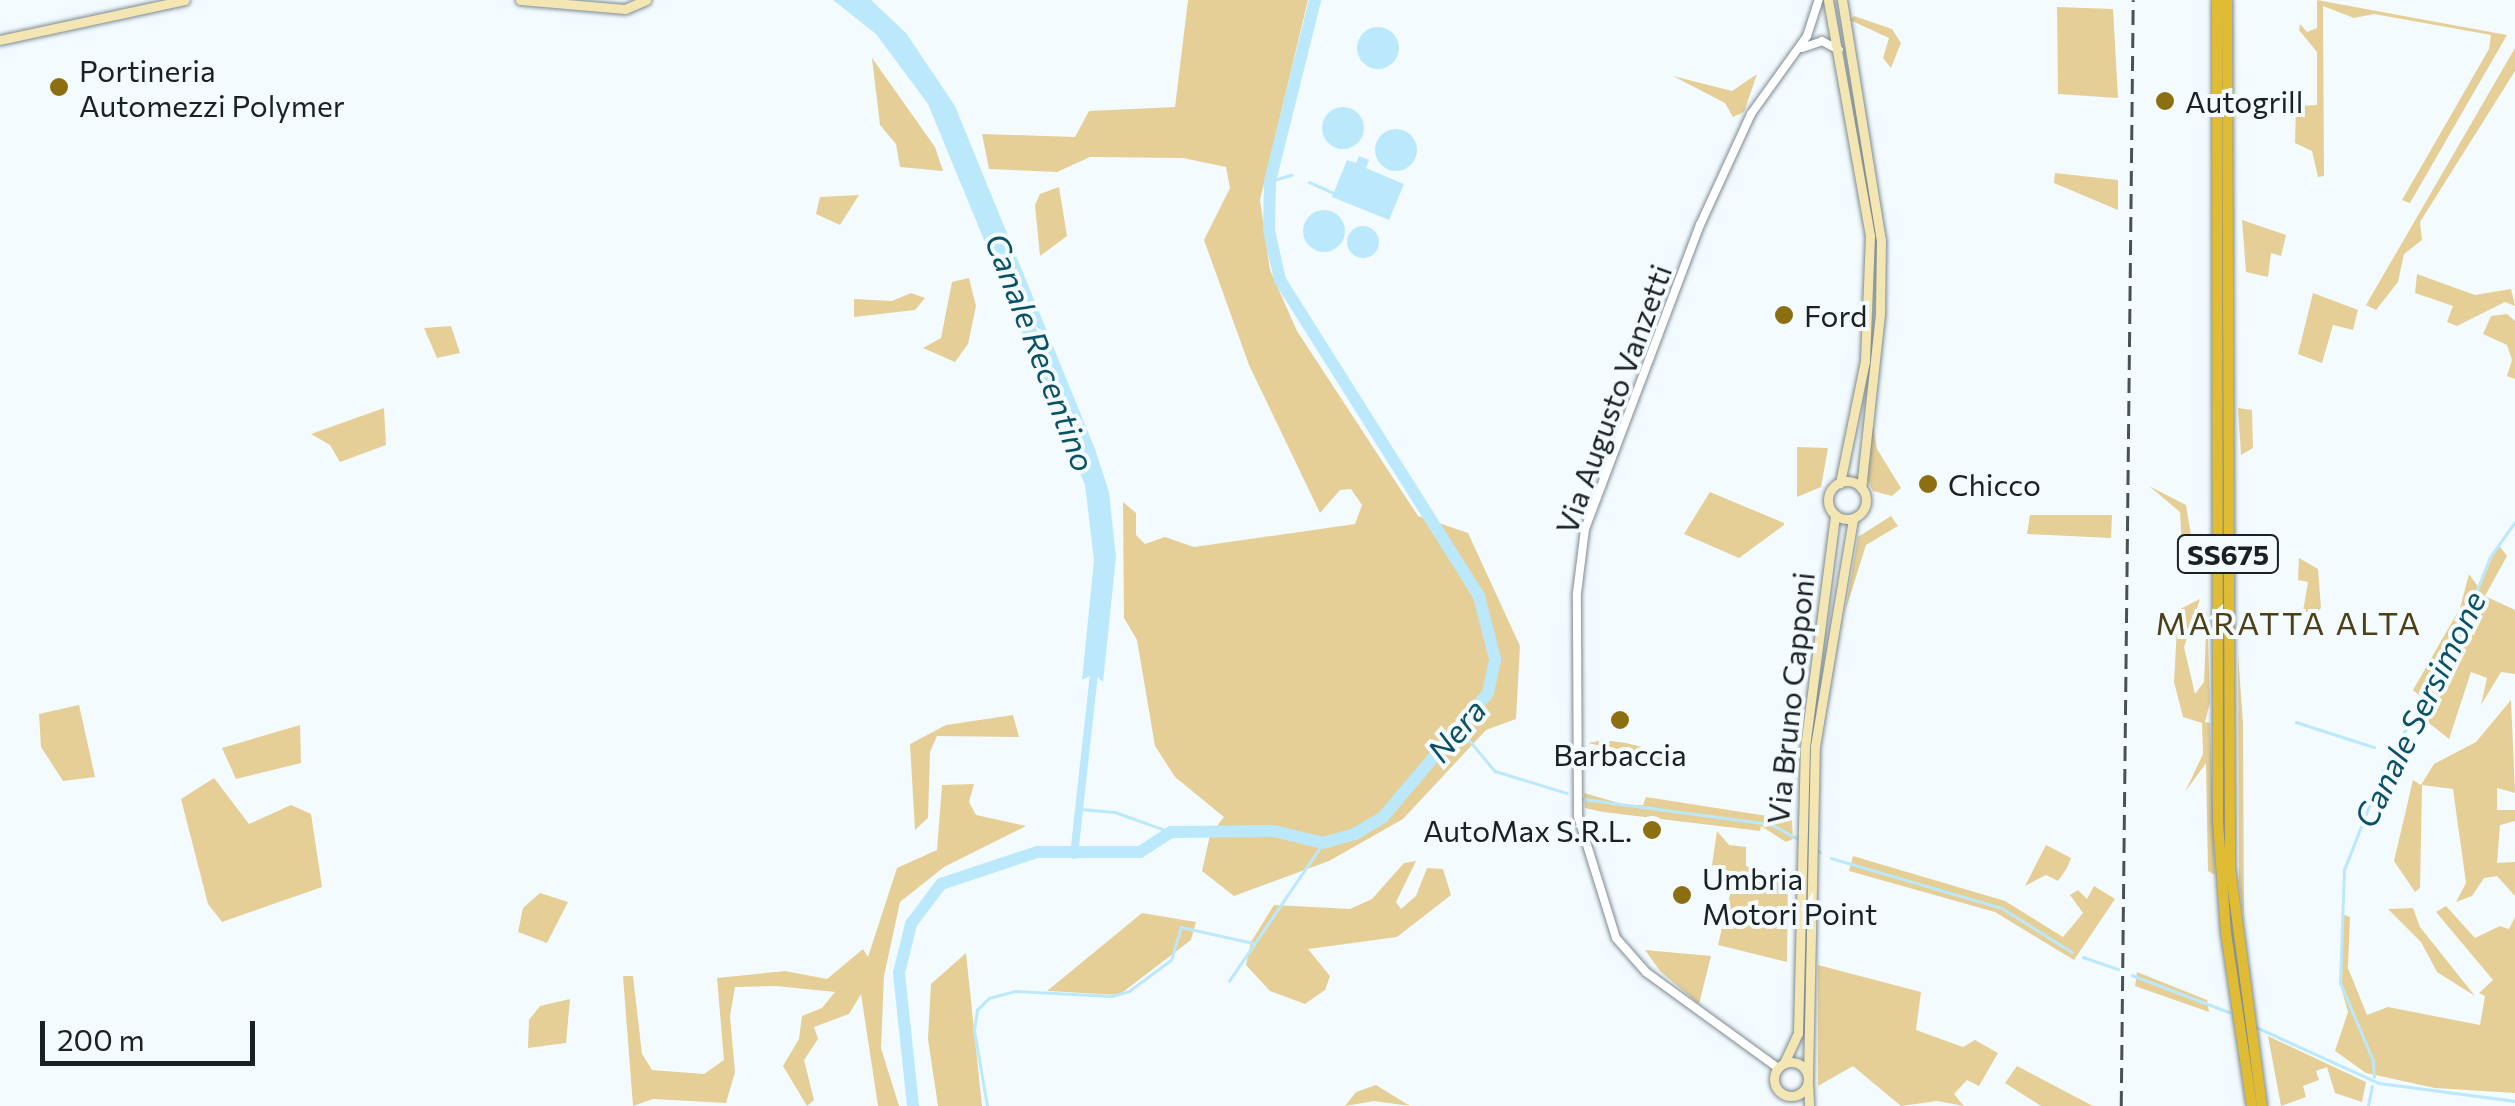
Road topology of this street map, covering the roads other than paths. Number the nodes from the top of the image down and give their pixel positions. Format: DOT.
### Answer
graph roads {
  1 [pos="520,0"];
  2 [pos="646,0"];
  3 [pos="1819,0"];
  4 [pos="1828,0"];
  5 [pos="1842,0"];
  6 [pos="2217,0"];
  7 [pos="2227,0"];
  8 [pos="178,1"];
  9 [pos="0,40"];
  10 [pos="1798,50"];
  11 [pos="1840,50"];
  12 [pos="1840,483"];
  13 [pos="1861,488"];
  14 [pos="1836,515"];
  15 [pos="1853,518"];
  16 [pos="1781,1066"];
  17 [pos="1808,1079"];
  18 [pos="1778,1090"];
  19 [pos="1784,1106"];
  20 [pos="1809,1106"];
  21 [pos="2252,1106"];
  22 [pos="2262,1106"];
  1 -- 2 [label="main road"];
  3 -- 10 [label="street, Via Augusto Vanzetti"];
  4 -- 11 [label="main road, Via Bruno Capponi"];
  5 -- 13 [label="main road, Via Bruno Capponi"];
  6 -- 21 [label="highway, SS675"];
  7 -- 22 [label="highway, SS675"];
  8 -- 9 [label="main road"];
  10 -- 11 [label="street"];
  10 -- 16 [label="street, Via Augusto Vanzetti"];
  11 -- 12 [label="main road, Via Bruno Capponi"];
  12 -- 13 [label="main road"];
  12 -- 14 [label="main road, Via Bruno Capponi"];
  13 -- 15 [label="main road, Via Bruno Capponi"];
  14 -- 15 [label="main road"];
  14 -- 16 [label="main road, Via Bruno Capponi"];
  15 -- 17 [label="main road, Via Bruno Capponi"];
  16 -- 17 [label="main road"];
  16 -- 18 [label="main road, Via Bruno Capponi"];
  17 -- 18 [label="main road"];
  17 -- 20 [label="main road, Via Bruno Capponi"];
  18 -- 19 [label="main road"];
}
